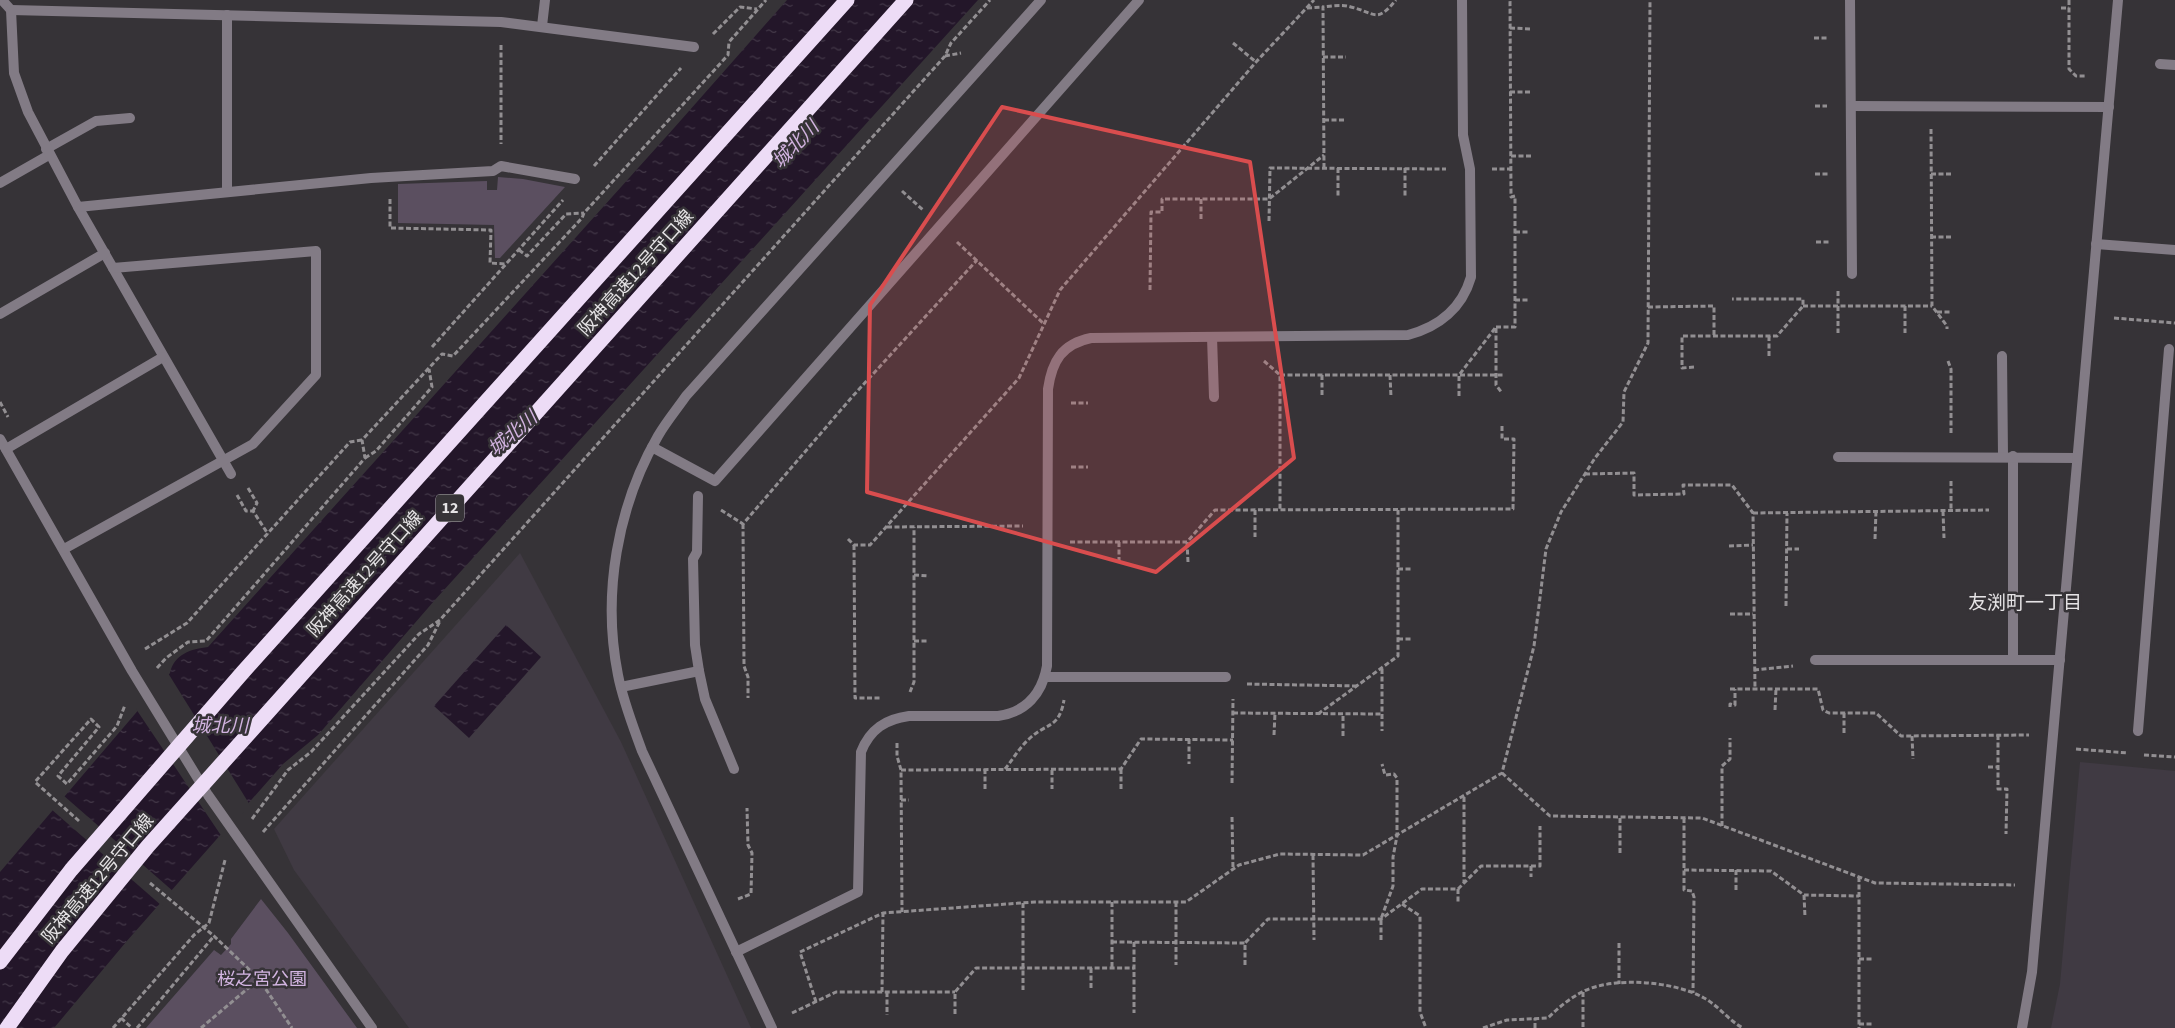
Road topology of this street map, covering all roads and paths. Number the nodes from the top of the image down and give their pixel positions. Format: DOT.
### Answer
graph roads {
  1 [pos="2,0"];
  2 [pos="545,0"];
  3 [pos="766,0"];
  4 [pos="847,0"];
  5 [pos="906,0"];
  6 [pos="990,0"];
  7 [pos="1041,0"];
  8 [pos="1138,0"];
  9 [pos="1314,0"];
  10 [pos="1396,0"];
  11 [pos="1462,0"];
  12 [pos="1510,0"];
  13 [pos="1650,0"];
  14 [pos="1850,0"];
  15 [pos="2069,0"];
  16 [pos="2118,0"];
  17 [pos="1323,6"];
  18 [pos="1307,8"];
  19 [pos="2061,8"];
  20 [pos="2069,8"];
  21 [pos="758,9"];
  22 [pos="10,10"];
  23 [pos="227,15"];
  24 [pos="501,22"];
  25 [pos="542,26"];
  26 [pos="718,28"];
  27 [pos="1510,28"];
  28 [pos="1532,29"];
  29 [pos="1233,43"];
  30 [pos="694,47"];
  31 [pos="1323,57"];
  32 [pos="1346,57"];
  33 [pos="687,62"];
  34 [pos="1256,62"];
  35 [pos="2160,64"];
  36 [pos="2175,65"];
  37 [pos="2087,76"];
  38 [pos="1510,92"];
  39 [pos="1532,92"];
  40 [pos="1851,106"];
  41 [pos="2108,106"];
  42 [pos="130,118"];
  43 [pos="1324,120"];
  44 [pos="1346,120"];
  45 [pos="1931,128"];
  46 [pos="48,152"];
  47 [pos="1324,155"];
  48 [pos="1510,156"];
  49 [pos="1532,156"];
  50 [pos="501,166"];
  51 [pos="1308,168"];
  52 [pos="1324,168"];
  53 [pos="1338,168"];
  54 [pos="1405,168"];
  55 [pos="1470,169"];
  56 [pos="1510,169"];
  57 [pos="588,172"];
  58 [pos="1931,174"];
  59 [pos="1952,174"];
  60 [pos="390,176"];
  61 [pos="575,179"];
  62 [pos="0,183"];
  63 [pos="902,191"];
  64 [pos="227,192"];
  65 [pos="569,194"];
  66 [pos="1338,196"];
  67 [pos="1405,196"];
  68 [pos="1201,199"];
  69 [pos="1269,199"];
  70 [pos="78,207"];
  71 [pos="584,213"];
  72 [pos="1201,221"];
  73 [pos="1269,221"];
  74 [pos="940,225"];
  75 [pos="1515,232"];
  76 [pos="1528,232"];
  77 [pos="1952,237"];
  78 [pos="1931,238"];
  79 [pos="2096,244"];
  80 [pos="519,250"];
  81 [pos="2175,250"];
  82 [pos="105,253"];
  83 [pos="977,260"];
  84 [pos="507,264"];
  85 [pos="113,268"];
  86 [pos="1852,274"];
  87 [pos="1150,290"];
  88 [pos="1732,299"];
  89 [pos="1515,300"];
  90 [pos="1528,300"];
  91 [pos="1803,306"];
  92 [pos="1905,306"];
  93 [pos="1932,306"];
  94 [pos="1648,307"];
  95 [pos="1936,312"];
  96 [pos="1950,312"];
  97 [pos="0,314"];
  98 [pos="2114,318"];
  99 [pos="2175,323"];
  100 [pos="1044,324"];
  101 [pos="1496,327"];
  102 [pos="1947,329"];
  103 [pos="1905,333"];
  104 [pos="1714,336"];
  105 [pos="1769,336"];
  106 [pos="1212,337"];
  107 [pos="432,347"];
  108 [pos="2169,349"];
  109 [pos="2002,356"];
  110 [pos="163,357"];
  111 [pos="1769,358"];
  112 [pos="1255,360"];
  113 [pos="1694,367"];
  114 [pos="429,368"];
  115 [pos="1280,375"];
  116 [pos="1322,375"];
  117 [pos="1390,375"];
  118 [pos="1459,375"];
  119 [pos="1496,375"];
  120 [pos="1504,375"];
  121 [pos="1502,393"];
  122 [pos="1459,396"];
  123 [pos="1214,397"];
  124 [pos="1322,397"];
  125 [pos="1391,397"];
  126 [pos="1068,403"];
  127 [pos="1088,403"];
  128 [pos="1502,425"];
  129 [pos="0,439"];
  130 [pos="362,440"];
  131 [pos="652,448"];
  132 [pos="6,449"];
  133 [pos="2008,456"];
  134 [pos="1838,457"];
  135 [pos="365,458"];
  136 [pos="2077,458"];
  137 [pos="224,460"];
  138 [pos="1068,467"];
  139 [pos="1088,467"];
  140 [pos="232,474"];
  141 [pos="1585,474"];
  142 [pos="698,496"];
  143 [pos="254,499"];
  144 [pos="1254,510"];
  145 [pos="1280,510"];
  146 [pos="1398,510"];
  147 [pos="2013,510"];
  148 [pos="253,511"];
  149 [pos="1876,511"];
  150 [pos="1943,511"];
  151 [pos="1753,513"];
  152 [pos="1787,513"];
  153 [pos="744,524"];
  154 [pos="887,526"];
  155 [pos="914,526"];
  156 [pos="1048,526"];
  157 [pos="268,534"];
  158 [pos="1255,537"];
  159 [pos="1944,538"];
  160 [pos="848,539"];
  161 [pos="1875,539"];
  162 [pos="1069,542"];
  163 [pos="1119,542"];
  164 [pos="1187,542"];
  165 [pos="854,545"];
  166 [pos="1753,545"];
  167 [pos="1729,546"];
  168 [pos="64,549"];
  169 [pos="1787,549"];
  170 [pos="1799,549"];
  171 [pos="1069,552"];
  172 [pos="1188,562"];
  173 [pos="1119,563"];
  174 [pos="1398,569"];
  175 [pos="1412,569"];
  176 [pos="914,575"];
  177 [pos="929,576"];
  178 [pos="1786,606"];
  179 [pos="1730,614"];
  180 [pos="1753,614"];
  181 [pos="440,620"];
  182 [pos="1398,639"];
  183 [pos="1412,639"];
  184 [pos="914,641"];
  185 [pos="928,641"];
  186 [pos="144,650"];
  187 [pos="1815,660"];
  188 [pos="2014,660"];
  189 [pos="2060,660"];
  190 [pos="1382,668"];
  191 [pos="1754,670"];
  192 [pos="699,671"];
  193 [pos="153,672"];
  194 [pos="1045,677"];
  195 [pos="1068,677"];
  196 [pos="1226,677"];
  197 [pos="914,682"];
  198 [pos="1243,684"];
  199 [pos="1359,686"];
  200 [pos="621,687"];
  201 [pos="1730,689"];
  202 [pos="1735,689"];
  203 [pos="1755,689"];
  204 [pos="1776,689"];
  205 [pos="1233,694"];
  206 [pos="748,698"];
  207 [pos="126,702"];
  208 [pos="1730,707"];
  209 [pos="1775,710"];
  210 [pos="1233,713"];
  211 [pos="1275,713"];
  212 [pos="1844,713"];
  213 [pos="1318,714"];
  214 [pos="1343,714"];
  215 [pos="1382,714"];
  216 [pos="897,718"];
  217 [pos="1382,731"];
  218 [pos="2138,731"];
  219 [pos="1274,735"];
  220 [pos="1844,735"];
  221 [pos="1998,735"];
  222 [pos="2029,735"];
  223 [pos="1343,736"];
  224 [pos="1912,736"];
  225 [pos="1730,738"];
  226 [pos="1189,740"];
  227 [pos="1233,740"];
  228 [pos="1913,759"];
  229 [pos="1189,764"];
  230 [pos="1382,764"];
  231 [pos="1988,767"];
  232 [pos="1998,767"];
  233 [pos="734,769"];
  234 [pos="985,769"];
  235 [pos="1005,769"];
  236 [pos="1121,769"];
  237 [pos="901,770"];
  238 [pos="1052,770"];
  239 [pos="1502,773"];
  240 [pos="1232,783"];
  241 [pos="1121,789"];
  242 [pos="44,790"];
  243 [pos="985,790"];
  244 [pos="1052,790"];
  245 [pos="1464,796"];
  246 [pos="900,800"];
  247 [pos="909,800"];
  248 [pos="747,808"];
  249 [pos="1232,817"];
  250 [pos="1620,817"];
  251 [pos="1684,818"];
  252 [pos="1540,826"];
  253 [pos="1722,826"];
  254 [pos="247,827"];
  255 [pos="260,834"];
  256 [pos="2006,834"];
  257 [pos="1397,836"];
  258 [pos="1620,853"];
  259 [pos="1313,855"];
  260 [pos="226,856"];
  261 [pos="1531,866"];
  262 [pos="1233,869"];
  263 [pos="1684,870"];
  264 [pos="1736,870"];
  265 [pos="1531,877"];
  266 [pos="1859,877"];
  267 [pos="1464,884"];
  268 [pos="2015,885"];
  269 [pos="1458,889"];
  270 [pos="1736,892"];
  271 [pos="1804,895"];
  272 [pos="1859,896"];
  273 [pos="170,899"];
  274 [pos="738,899"];
  275 [pos="1112,902"];
  276 [pos="1176,902"];
  277 [pos="1458,902"];
  278 [pos="1022,903"];
  279 [pos="1402,904"];
  280 [pos="902,912"];
  281 [pos="883,913"];
  282 [pos="1804,917"];
  283 [pos="1314,919"];
  284 [pos="1381,919"];
  285 [pos="212,935"];
  286 [pos="1314,940"];
  287 [pos="1381,940"];
  288 [pos="1112,942"];
  289 [pos="1134,942"];
  290 [pos="1176,943"];
  291 [pos="1245,943"];
  292 [pos="1619,943"];
  293 [pos="736,952"];
  294 [pos="1859,959"];
  295 [pos="1873,959"];
  296 [pos="0,962"];
  297 [pos="1176,965"];
  298 [pos="1245,965"];
  299 [pos="1022,968"];
  300 [pos="1091,968"];
  301 [pos="1112,968"];
  302 [pos="1134,968"];
  303 [pos="259,979"];
  304 [pos="1619,984"];
  305 [pos="1091,988"];
  306 [pos="1023,990"];
  307 [pos="1583,991"];
  308 [pos="882,992"];
  309 [pos="887,992"];
  310 [pos="955,992"];
  311 [pos="1693,993"];
  312 [pos="816,1002"];
  313 [pos="792,1014"];
  314 [pos="955,1014"];
  315 [pos="1134,1014"];
  316 [pos="887,1015"];
  317 [pos="120,1018"];
  318 [pos="1535,1018"];
  319 [pos="1874,1024"];
  320 [pos="1859,1026"];
  321 [pos="7,1028"];
  322 [pos="113,1028"];
  323 [pos="132,1028"];
  324 [pos="137,1028"];
  325 [pos="201,1028"];
  326 [pos="292,1028"];
  327 [pos="372,1028"];
  328 [pos="772,1028"];
  329 [pos="1426,1028"];
  330 [pos="1483,1028"];
  331 [pos="1535,1028"];
  332 [pos="1583,1028"];
  333 [pos="1743,1028"];
  334 [pos="2022,1028"];
  1 -- 22 [label="street"];
  2 -- 25 [label="street"];
  3 -- 21 [label="path"];
  4 -- 296 [label="highway, 阪神高速12号守口線 / 12"];
  5 -- 321 [label="highway, 阪神高速12号守口線 / 12"];
  6 -- 181 [label="path"];
  7 -- 131 [label="street"];
  8 -- 74 [label="street"];
  9 -- 18 [label="path"];
  10 -- 17 [label="path"];
  11 -- 55 [label="street"];
  12 -- 27 [label="path"];
  13 -- 94 [label="path"];
  14 -- 40 [label="street"];
  15 -- 20 [label="path"];
  16 -- 41 [label="street"];
  17 -- 18 [label="path"];
  17 -- 31 [label="path"];
  18 -- 34 [label="path"];
  19 -- 20 [label="path"];
  20 -- 37 [label="path"];
  21 -- 26 [label="path"];
  21 -- 71 [label="path"];
  22 -- 23 [label="street"];
  22 -- 46 [label="street"];
  23 -- 24 [label="street"];
  23 -- 64 [label="street"];
  24 -- 25 [label="street"];
  24 -- 50 [label="path"];
  25 -- 30 [label="street"];
  27 -- 28 [label="path"];
  27 -- 38 [label="path"];
  29 -- 34 [label="path"];
  31 -- 32 [label="path"];
  31 -- 43 [label="path"];
  33 -- 57 [label="path"];
  34 -- 100 [label="path"];
  35 -- 36 [label="street"];
  38 -- 39 [label="path"];
  38 -- 48 [label="path"];
  40 -- 41 [label="street"];
  40 -- 86 [label="street"];
  41 -- 79 [label="street"];
  42 -- 46 [label="street"];
  43 -- 44 [label="path"];
  43 -- 47 [label="path"];
  45 -- 58 [label="path"];
  46 -- 62 [label="street"];
  46 -- 70 [label="street"];
  47 -- 51 [label="path"];
  47 -- 52 [label="path"];
  48 -- 49 [label="path"];
  48 -- 56 [label="path"];
  50 -- 60 [label="street"];
  50 -- 61 [label="street"];
  51 -- 52 [label="path"];
  51 -- 69 [label="path"];
  51 -- 69 [label="path"];
  52 -- 53 [label="path"];
  53 -- 54 [label="path"];
  53 -- 66 [label="path"];
  54 -- 55 [label="path"];
  54 -- 67 [label="path"];
  55 -- 56 [label="path"];
  55 -- 106 [label="street"];
  56 -- 75 [label="path"];
  58 -- 59 [label="path"];
  58 -- 78 [label="path"];
  60 -- 64 [label="street"];
  60 -- 84 [label="path"];
  63 -- 74 [label="path"];
  64 -- 70 [label="street"];
  65 -- 80 [label="path"];
  68 -- 69 [label="path"];
  68 -- 72 [label="path"];
  68 -- 87 [label="path"];
  69 -- 73 [label="path"];
  70 -- 82 [label="street"];
  71 -- 80 [label="path"];
  71 -- 114 [label="path"];
  74 -- 83 [label="path"];
  74 -- 131 [label="street"];
  75 -- 76 [label="path"];
  75 -- 89 [label="path"];
  77 -- 78 [label="path"];
  78 -- 93 [label="path"];
  79 -- 81 [label="street"];
  79 -- 136 [label="street"];
  80 -- 84 [label="path"];
  82 -- 85 [label="street"];
  82 -- 97 [label="street"];
  83 -- 100 [label="path"];
  83 -- 153 [label="path"];
  84 -- 107 [label="path"];
  85 -- 110 [label="street"];
  85 -- 137 [label="street"];
  88 -- 91 [label="path"];
  89 -- 90 [label="path"];
  89 -- 101 [label="path"];
  91 -- 92 [label="path"];
  91 -- 105 [label="path"];
  92 -- 93 [label="path"];
  92 -- 103 [label="path"];
  93 -- 95 [label="path"];
  94 -- 104 [label="path"];
  94 -- 141 [label="path"];
  95 -- 96 [label="path"];
  95 -- 102 [label="path"];
  98 -- 99 [label="path"];
  100 -- 154 [label="path"];
  101 -- 118 [label="path"];
  101 -- 119 [label="path"];
  104 -- 105 [label="path"];
  104 -- 113 [label="path"];
  105 -- 111 [label="path"];
  106 -- 123 [label="street"];
  106 -- 156 [label="street"];
  108 -- 218 [label="street"];
  109 -- 133 [label="street"];
  110 -- 132 [label="street"];
  110 -- 137 [label="street"];
  112 -- 115 [label="path"];
  114 -- 130 [label="path"];
  114 -- 135 [label="path"];
  115 -- 116 [label="path"];
  115 -- 145 [label="path"];
  116 -- 117 [label="path"];
  116 -- 124 [label="path"];
  117 -- 118 [label="path"];
  117 -- 125 [label="path"];
  118 -- 119 [label="path"];
  118 -- 122 [label="path"];
  119 -- 120 [label="path"];
  119 -- 121 [label="path"];
  126 -- 127 [label="path"];
  128 -- 146 [label="path"];
  129 -- 132 [label="street"];
  130 -- 135 [label="path"];
  130 -- 157 [label="path"];
  131 -- 200 [label="street"];
  132 -- 168 [label="street"];
  133 -- 134 [label="street"];
  133 -- 136 [label="street"];
  133 -- 147 [label="street"];
  135 -- 193 [label="path"];
  136 -- 189 [label="street"];
  137 -- 140 [label="street"];
  137 -- 168 [label="street"];
  138 -- 139 [label="path"];
  140 -- 148 [label="path"];
  141 -- 151 [label="path"];
  141 -- 239 [label="path"];
  142 -- 153 [label="path"];
  142 -- 192 [label="street"];
  143 -- 148 [label="path"];
  144 -- 145 [label="path"];
  144 -- 158 [label="path"];
  144 -- 164 [label="path"];
  145 -- 146 [label="path"];
  146 -- 174 [label="path"];
  147 -- 150 [label="path"];
  147 -- 188 [label="street"];
  148 -- 157 [label="path"];
  149 -- 150 [label="path"];
  149 -- 152 [label="path"];
  149 -- 161 [label="path"];
  150 -- 159 [label="path"];
  151 -- 152 [label="path"];
  151 -- 166 [label="path"];
  152 -- 169 [label="path"];
  153 -- 206 [label="path"];
  154 -- 155 [label="path"];
  154 -- 165 [label="path"];
  155 -- 156 [label="path"];
  155 -- 176 [label="path"];
  156 -- 162 [label="path"];
  156 -- 194 [label="street"];
  157 -- 186 [label="path"];
  160 -- 165 [label="path"];
  162 -- 163 [label="path"];
  162 -- 171 [label="path"];
  163 -- 164 [label="path"];
  163 -- 173 [label="path"];
  164 -- 172 [label="path"];
  165 -- 216 [label="path"];
  166 -- 167 [label="path"];
  166 -- 180 [label="path"];
  168 -- 327 [label="street"];
  169 -- 170 [label="path"];
  169 -- 178 [label="path"];
  174 -- 175 [label="path"];
  174 -- 182 [label="path"];
  176 -- 177 [label="path"];
  176 -- 184 [label="path"];
  179 -- 180 [label="path"];
  180 -- 191 [label="path"];
  181 -- 254 [label="path"];
  181 -- 255 [label="path"];
  182 -- 183 [label="path"];
  182 -- 190 [label="path"];
  184 -- 185 [label="path"];
  184 -- 197 [label="path"];
  187 -- 188 [label="street"];
  187 -- 191 [label="path"];
  188 -- 189 [label="street"];
  189 -- 334 [label="street"];
  190 -- 199 [label="path"];
  190 -- 215 [label="path"];
  191 -- 203 [label="path"];
  192 -- 200 [label="street"];
  192 -- 233 [label="street"];
  194 -- 195 [label="street"];
  194 -- 216 [label="street"];
  195 -- 196 [label="street"];
  195 -- 235 [label="path"];
  198 -- 199 [label="path"];
  199 -- 213 [label="path"];
  200 -- 293 [label="street"];
  201 -- 202 [label="path"];
  202 -- 203 [label="path"];
  202 -- 208 [label="path"];
  203 -- 204 [label="path"];
  204 -- 209 [label="path"];
  204 -- 212 [label="path"];
  205 -- 210 [label="path"];
  207 -- 242 [label="path"];
  210 -- 211 [label="path"];
  210 -- 227 [label="path"];
  211 -- 213 [label="path"];
  211 -- 219 [label="path"];
  212 -- 220 [label="path"];
  212 -- 224 [label="path"];
  213 -- 214 [label="path"];
  214 -- 215 [label="path"];
  214 -- 223 [label="path"];
  215 -- 217 [label="path"];
  216 -- 237 [label="path"];
  216 -- 293 [label="street"];
  221 -- 222 [label="path"];
  221 -- 224 [label="path"];
  221 -- 232 [label="path"];
  224 -- 228 [label="path"];
  225 -- 253 [label="path"];
  226 -- 227 [label="path"];
  226 -- 229 [label="path"];
  226 -- 236 [label="path"];
  227 -- 240 [label="path"];
  230 -- 257 [label="path"];
  231 -- 232 [label="path"];
  232 -- 256 [label="path"];
  234 -- 235 [label="path"];
  234 -- 237 [label="path"];
  234 -- 243 [label="path"];
  235 -- 238 [label="path"];
  236 -- 238 [label="path"];
  236 -- 241 [label="path"];
  237 -- 246 [label="path"];
  238 -- 244 [label="path"];
  239 -- 245 [label="path"];
  239 -- 250 [label="path"];
  245 -- 257 [label="path"];
  245 -- 267 [label="path"];
  246 -- 247 [label="path"];
  246 -- 280 [label="path"];
  248 -- 274 [label="path"];
  249 -- 262 [label="path"];
  250 -- 251 [label="path"];
  250 -- 258 [label="path"];
  251 -- 253 [label="path"];
  251 -- 263 [label="path"];
  252 -- 261 [label="path"];
  253 -- 266 [label="path"];
  257 -- 259 [label="path"];
  257 -- 284 [label="path"];
  259 -- 262 [label="path"];
  259 -- 283 [label="path"];
  260 -- 317 [label="path"];
  261 -- 265 [label="path"];
  261 -- 267 [label="path"];
  262 -- 276 [label="path"];
  263 -- 264 [label="path"];
  263 -- 311 [label="path"];
  264 -- 270 [label="path"];
  264 -- 271 [label="path"];
  266 -- 268 [label="path"];
  266 -- 272 [label="path"];
  267 -- 269 [label="path"];
  269 -- 277 [label="path"];
  269 -- 279 [label="path"];
  271 -- 272 [label="path"];
  271 -- 282 [label="path"];
  272 -- 294 [label="path"];
  273 -- 285 [label="path"];
  275 -- 276 [label="path"];
  275 -- 278 [label="path"];
  275 -- 288 [label="path"];
  276 -- 290 [label="path"];
  278 -- 280 [label="path"];
  278 -- 299 [label="path"];
  279 -- 284 [label="path"];
  279 -- 329 [label="path"];
  280 -- 281 [label="path"];
  281 -- 308 [label="path"];
  281 -- 312 [label="path"];
  283 -- 284 [label="path"];
  283 -- 286 [label="path"];
  283 -- 291 [label="path"];
  284 -- 287 [label="path"];
  285 -- 303 [label="path"];
  285 -- 324 [label="path"];
  288 -- 289 [label="path"];
  288 -- 301 [label="path"];
  289 -- 290 [label="path"];
  289 -- 302 [label="path"];
  290 -- 291 [label="path"];
  290 -- 297 [label="path"];
  291 -- 298 [label="path"];
  292 -- 304 [label="path"];
  293 -- 328 [label="street"];
  294 -- 295 [label="path"];
  294 -- 320 [label="path"];
  299 -- 300 [label="path"];
  299 -- 306 [label="path"];
  299 -- 310 [label="path"];
  300 -- 301 [label="path"];
  300 -- 305 [label="path"];
  301 -- 302 [label="path"];
  302 -- 315 [label="path"];
  303 -- 325 [label="path"];
  303 -- 326 [label="path"];
  304 -- 307 [label="path"];
  304 -- 311 [label="path"];
  307 -- 318 [label="path"];
  307 -- 332 [label="path"];
  308 -- 309 [label="path"];
  308 -- 312 [label="path"];
  309 -- 310 [label="path"];
  309 -- 316 [label="path"];
  310 -- 314 [label="path"];
  311 -- 333 [label="path"];
  312 -- 313 [label="path"];
  317 -- 322 [label="path"];
  317 -- 323 [label="path"];
  318 -- 330 [label="path"];
  318 -- 331 [label="path"];
  319 -- 320 [label="path"];
}
